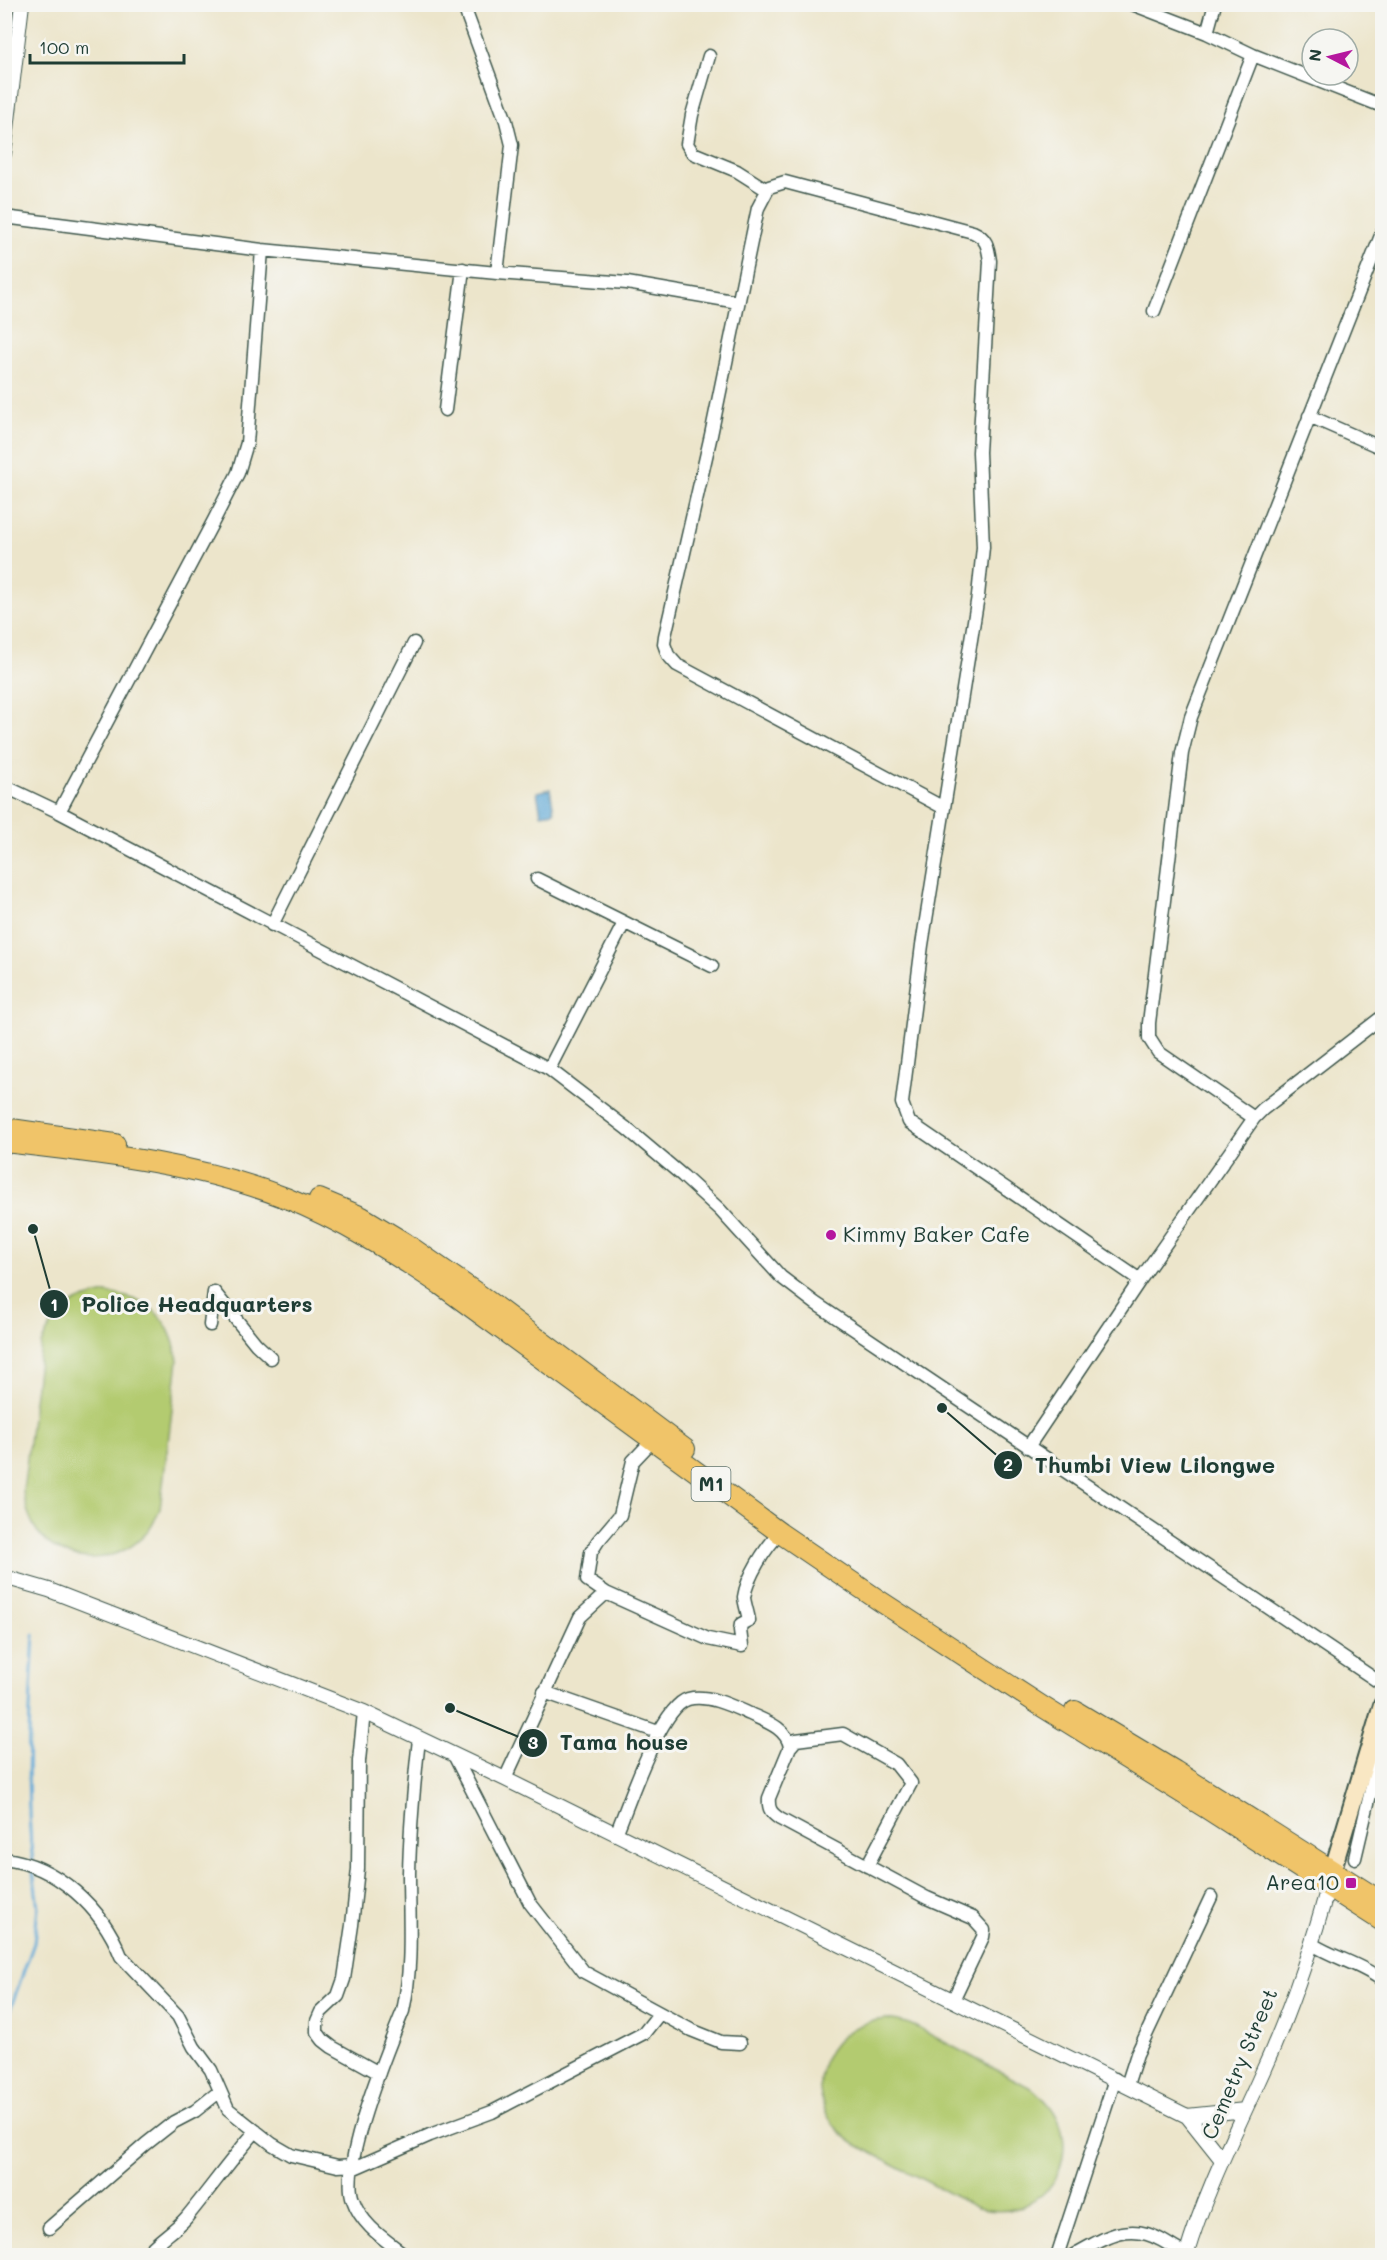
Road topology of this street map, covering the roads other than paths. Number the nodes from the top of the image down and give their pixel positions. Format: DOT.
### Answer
graph roads {
  1 [pos="22,4"];
  2 [pos="463,4"];
  3 [pos="1132,4"];
  4 [pos="1215,4"];
  5 [pos="1207,33"];
  6 [pos="1253,55"];
  7 [pos="709,56"];
  8 [pos="1383,106"];
  9 [pos="4,154"];
  10 [pos="767,190"];
  11 [pos="4,217"];
  12 [pos="1383,233"];
  13 [pos="262,250"];
  14 [pos="463,269"];
  15 [pos="497,273"];
  16 [pos="738,302"];
  17 [pos="1155,311"];
  18 [pos="446,410"];
  19 [pos="1309,416"];
  20 [pos="1383,447"];
  21 [pos="414,643"];
  22 [pos="4,786"];
  23 [pos="944,808"];
  24 [pos="59,812"];
  25 [pos="537,879"];
  26 [pos="624,923"];
  27 [pos="272,925"];
  28 [pos="712,966"];
  29 [pos="1383,1017"];
  30 [pos="549,1069"];
  31 [pos="1254,1118"];
  32 [pos="4,1128"];
  33 [pos="4,1142"];
  34 [pos="1140,1280"];
  35 [pos="210,1325"];
  36 [pos="271,1358"];
  37 [pos="652,1441"];
  38 [pos="1028,1447"];
  39 [pos="780,1533"];
  40 [pos="4,1577"];
  41 [pos="606,1593"];
  42 [pos="1383,1684"];
  43 [pos="544,1692"];
  44 [pos="1383,1705"];
  45 [pos="364,1712"];
  46 [pos="658,1732"];
  47 [pos="420,1739"];
  48 [pos="1383,1744"];
  49 [pos="790,1747"];
  50 [pos="454,1755"];
  51 [pos="505,1779"];
  52 [pos="616,1834"];
  53 [pos="1355,1858"];
  54 [pos="4,1859"];
  55 [pos="867,1866"];
  56 [pos="1329,1879"];
  57 [pos="1211,1897"];
  58 [pos="1383,1902"];
  59 [pos="1383,1921"];
  60 [pos="1312,1944"];
  61 [pos="1383,1980"];
  62 [pos="952,2000"];
  63 [pos="659,2014"];
  64 [pos="741,2043"];
  65 [pos="379,2073"];
  66 [pos="1121,2082"];
  67 [pos="220,2091"];
  68 [pos="1245,2110"];
  69 [pos="1187,2116"];
  70 [pos="256,2131"];
  71 [pos="1222,2160"];
  72 [pos="352,2167"];
  73 [pos="49,2228"];
  74 [pos="1188,2255"];
  75 [pos="145,2256"];
  76 [pos="406,2256"];
  77 [pos="1057,2256"];
  78 [pos="1072,2256"];
  1 -- 9 [label="street"];
  2 -- 15 [label="street"];
  3 -- 5 [label="street"];
  4 -- 5 [label="street"];
  5 -- 6 [label="street"];
  6 -- 8 [label="street"];
  6 -- 17 [label="street"];
  7 -- 10 [label="street"];
  10 -- 16 [label="street"];
  10 -- 23 [label="street"];
  11 -- 13 [label="street"];
  12 -- 19 [label="street"];
  13 -- 14 [label="street"];
  13 -- 24 [label="street"];
  14 -- 15 [label="street"];
  14 -- 18 [label="street"];
  15 -- 16 [label="street"];
  16 -- 23 [label="street"];
  19 -- 20 [label="street"];
  19 -- 31 [label="street"];
  21 -- 27 [label="street"];
  22 -- 24 [label="street"];
  23 -- 34 [label="street"];
  24 -- 27 [label="street"];
  25 -- 26 [label="street"];
  26 -- 28 [label="street"];
  26 -- 30 [label="street"];
  27 -- 30 [label="street"];
  29 -- 31 [label="street"];
  30 -- 38 [label="street"];
  31 -- 34 [label="street"];
  32 -- 56 [label="highway, M1"];
  33 -- 37 [label="highway, M1"];
  34 -- 38 [label="street"];
  35 -- 36 [label="street"];
  37 -- 39 [label="highway, M1"];
  37 -- 41 [label="street"];
  38 -- 42 [label="street"];
  39 -- 41 [label="street"];
  39 -- 56 [label="highway, M1"];
  40 -- 45 [label="street"];
  41 -- 43 [label="street"];
  43 -- 46 [label="street"];
  43 -- 51 [label="street"];
  44 -- 56 [label="main road"];
  45 -- 47 [label="street"];
  45 -- 65 [label="street"];
  46 -- 49 [label="street"];
  46 -- 52 [label="street"];
  47 -- 50 [label="street"];
  47 -- 65 [label="street"];
  48 -- 53 [label="street"];
  49 -- 55 [label="street"];
  49 -- 55 [label="street"];
  50 -- 51 [label="street"];
  50 -- 63 [label="street"];
  51 -- 52 [label="street"];
  52 -- 62 [label="street"];
  54 -- 67 [label="street"];
  55 -- 62 [label="street"];
  56 -- 58 [label="highway, M1"];
  56 -- 59 [label="highway, M1"];
  56 -- 60 [label="street, Cemetry Street"];
  57 -- 66 [label="street"];
  60 -- 61 [label="street"];
  60 -- 68 [label="street, Cemetry Street"];
  62 -- 66 [label="street"];
  63 -- 64 [label="street"];
  63 -- 72 [label="street"];
  65 -- 72 [label="street"];
  66 -- 69 [label="street"];
  66 -- 77 [label="street"];
  67 -- 70 [label="street"];
  67 -- 73 [label="street"];
  68 -- 69 [label="street"];
  68 -- 71 [label="street, Cemetry Street"];
  69 -- 71 [label="street"];
  70 -- 72 [label="street"];
  70 -- 75 [label="street"];
  71 -- 74 [label="street, Cemetry Street"];
  72 -- 76 [label="street"];
  74 -- 78 [label="street"];
}
